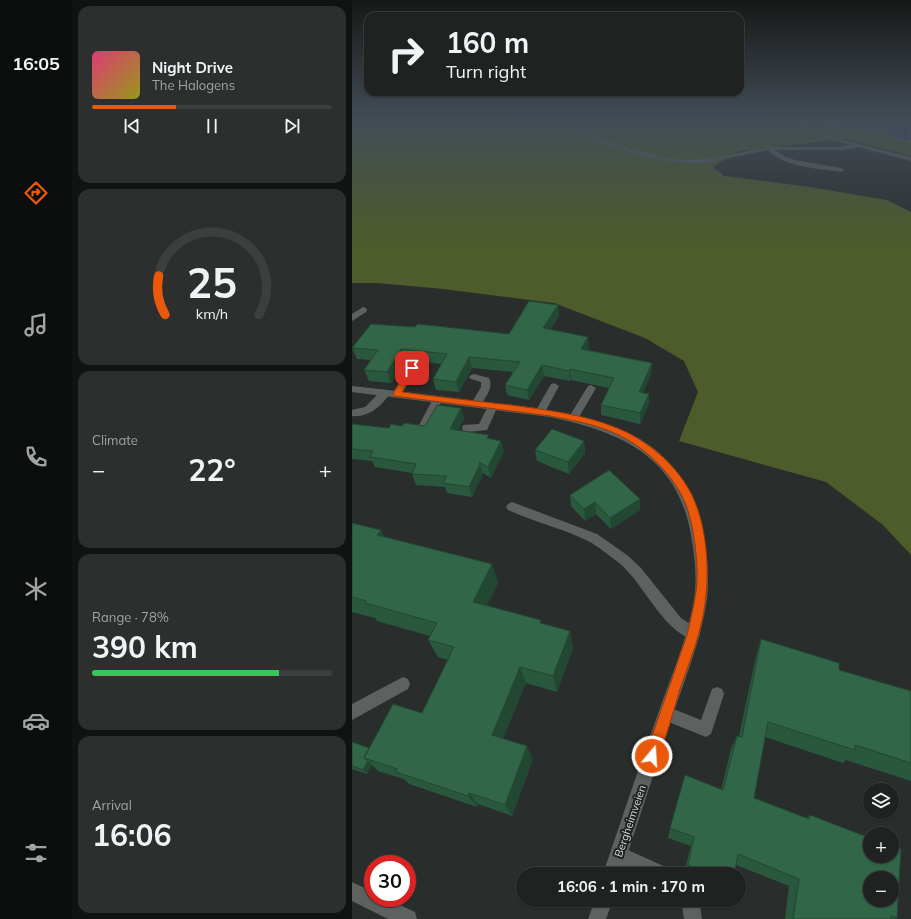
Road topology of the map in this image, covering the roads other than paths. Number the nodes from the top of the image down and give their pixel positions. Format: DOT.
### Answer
graph roads {
  1 [pos="790,163"];
  2 [pos="802,163"];
  3 [pos="785,169"];
  4 [pos="841,170"];
  5 [pos="363,310"];
  6 [pos="352,318"];
  7 [pos="412,368"];
  8 [pos="474,377"];
  9 [pos="554,386"];
  10 [pos="591,388"];
  11 [pos="352,389"];
  12 [pos="391,393"];
  13 [pos="438,399"];
  14 [pos="476,404"];
  15 [pos="493,406"];
  16 [pos="540,412"];
  17 [pos="354,413"];
  18 [pos="574,417"];
  19 [pos="424,425"];
  20 [pos="467,428"];
  21 [pos="512,507"];
  22 [pos="693,634"];
  23 [pos="403,684"];
  24 [pos="717,694"];
  25 [pos="352,712"];
  26 [pos="666,714"];
  27 [pos="619,855"];
  28 [pos="615,867"];
  29 [pos="646,867"];
  30 [pos="352,892"];
  31 [pos="601,907"];
  32 [pos="692,907"];
  33 [pos="408,919"];
  34 [pos="597,919"];
  35 [pos="693,919"];
  1 -- 3 [label="street"];
  2 -- 4 [label="street"];
  5 -- 6 [label="street"];
  7 -- 12 [label="street"];
  8 -- 14 [label="street"];
  9 -- 16 [label="street"];
  10 -- 18 [label="street"];
  11 -- 12 [label="street, Bergheimveien"];
  12 -- 13 [label="street, Bergheimveien"];
  12 -- 17 [label="street"];
  13 -- 14 [label="street, Bergheimveien"];
  13 -- 19 [label="street"];
  14 -- 15 [label="street, Bergheimveien"];
  15 -- 16 [label="street, Bergheimveien"];
  15 -- 20 [label="street"];
  16 -- 18 [label="street, Bergheimveien"];
  18 -- 22 [label="street, Bergheimveien"];
  21 -- 22 [label="street"];
  22 -- 26 [label="street, Bergheimveien"];
  23 -- 25 [label="street"];
  24 -- 26 [label="street"];
  26 -- 27 [label="street, Bergheimveien"];
  27 -- 28 [label="street, Bergheimveien"];
  27 -- 29 [label="street"];
  30 -- 33 [label="street"];
  31 -- 34 [label="street"];
  32 -- 35 [label="street"];
}
